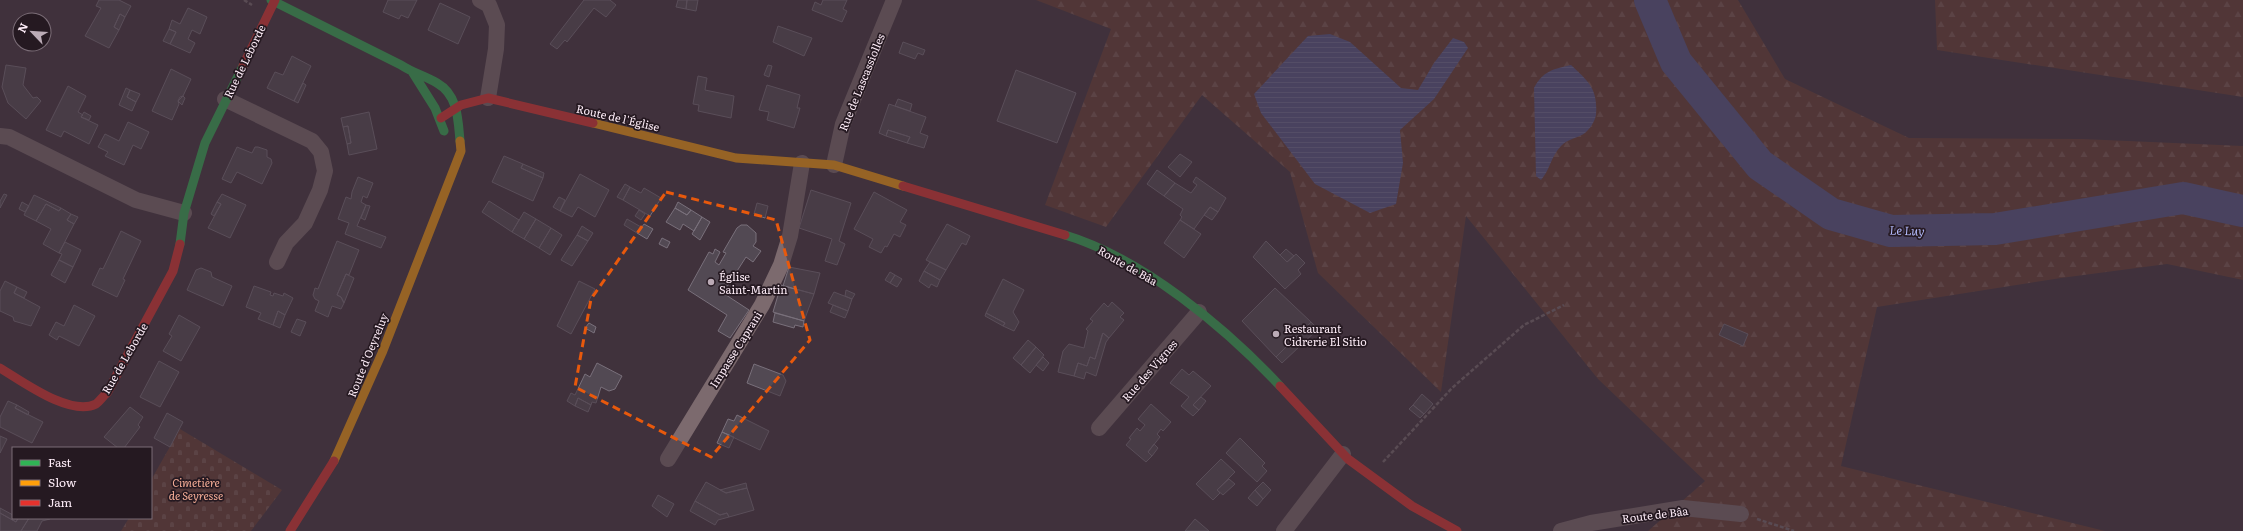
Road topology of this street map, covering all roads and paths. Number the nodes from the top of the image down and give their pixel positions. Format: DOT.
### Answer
graph roads {
  1 [pos="244,0"];
  2 [pos="274,0"];
  3 [pos="480,0"];
  4 [pos="894,0"];
  5 [pos="267,14"];
  6 [pos="413,72"];
  7 [pos="488,98"];
  8 [pos="225,99"];
  9 [pos="457,107"];
  10 [pos="441,118"];
  11 [pos="0,136"];
  12 [pos="447,141"];
  13 [pos="449,156"];
  14 [pos="802,163"];
  15 [pos="834,165"];
  16 [pos="449,179"];
  17 [pos="184,213"];
  18 [pos="276,262"];
  19 [pos="1564,305"];
  20 [pos="1199,312"];
  21 [pos="0,368"];
  22 [pos="1099,428"];
  23 [pos="1344,454"];
  24 [pos="668,459"];
  25 [pos="1371,476"];
  26 [pos="1741,514"];
  27 [pos="290,531"];
  28 [pos="1284,531"];
  29 [pos="1457,531"];
  30 [pos="1561,531"];
  31 [pos="1794,531"];
  1 -- 5 [label="path"];
  2 -- 5 [label="street, Rue de Leborde"];
  2 -- 6 [label="street"];
  3 -- 7 [label="street"];
  4 -- 15 [label="street, Rue de Lascassiolles"];
  5 -- 8 [label="street, Rue de Leborde"];
  6 -- 9 [label="street"];
  6 -- 10 [label="street"];
  7 -- 9 [label="street, Route de l'Église"];
  7 -- 14 [label="street, Route de l'Église"];
  8 -- 17 [label="street, Rue de Leborde"];
  8 -- 18 [label="street"];
  9 -- 10 [label="street"];
  9 -- 16 [label="street, Route d'Oeyreluy"];
  10 -- 12 [label="street"];
  11 -- 17 [label="street"];
  13 -- 16 [label="street, Route d'Oeyreluy"];
  14 -- 15 [label="street, Route de l'Église"];
  14 -- 24 [label="street, Impasse Caprani"];
  15 -- 20 [label="street, Route de Bâa"];
  16 -- 27 [label="street, Route d'Oeyreluy"];
  17 -- 21 [label="street, Rue de Leborde"];
  19 -- 25 [label="path"];
  20 -- 22 [label="street, Rue des Vignes"];
  20 -- 23 [label="street, Route de Bâa"];
  23 -- 25 [label="street, Route de Bâa"];
  23 -- 28 [label="street"];
  25 -- 29 [label="street, Route de Bâa"];
  26 -- 30 [label="street, Route de Bâa"];
  26 -- 31 [label="path"];
}
